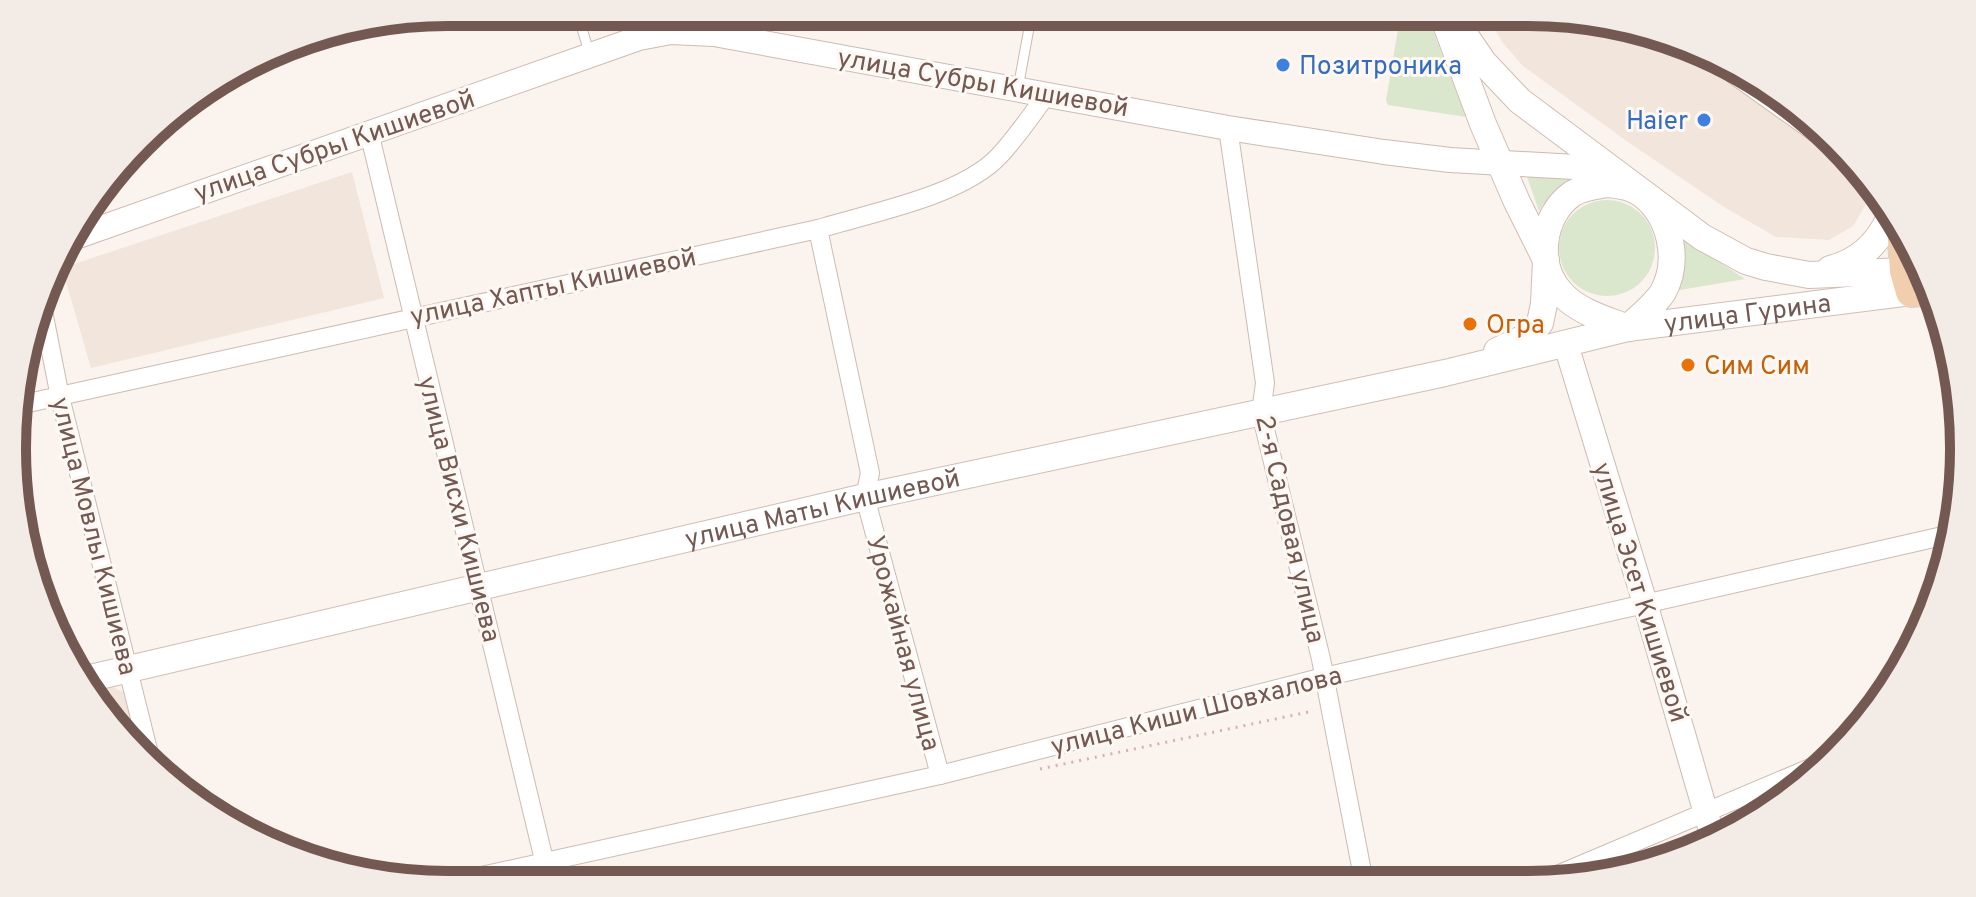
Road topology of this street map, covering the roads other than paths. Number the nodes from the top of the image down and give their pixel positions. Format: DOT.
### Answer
graph roads {
  1 [pos="581,26"];
  2 [pos="661,26"];
  3 [pos="683,26"];
  4 [pos="1029,26"];
  5 [pos="1447,26"];
  6 [pos="1459,26"];
  7 [pos="590,55"];
  8 [pos="1018,88"];
  9 [pos="1754,92"];
  10 [pos="1048,93"];
  11 [pos="1228,128"];
  12 [pos="1803,129"];
  13 [pos="369,132"];
  14 [pos="1499,162"];
  15 [pos="1611,169"];
  16 [pos="1643,194"];
  17 [pos="1886,225"];
  18 [pos="89,226"];
  19 [pos="818,229"];
  20 [pos="1546,260"];
  21 [pos="1809,275"];
  22 [pos="1916,283"];
  23 [pos="1917,285"];
  24 [pos="412,317"];
  25 [pos="45,322"];
  26 [pos="1628,328"];
  27 [pos="1566,345"];
  28 [pos="1445,373"];
  29 [pos="60,397"];
  30 [pos="29,403"];
  31 [pos="1261,413"];
  32 [pos="865,497"];
  33 [pos="1941,536"];
  34 [pos="479,588"];
  35 [pos="1645,603"];
  36 [pos="127,670"];
  37 [pos="94,677"];
  38 [pos="1324,677"];
  39 [pos="146,743"];
  40 [pos="940,775"];
  41 [pos="1795,775"];
  42 [pos="1706,815"];
  43 [pos="1710,829"];
  44 [pos="545,862"];
  45 [pos="1576,868"];
  46 [pos="504,871"];
  47 [pos="547,871"];
  48 [pos="1362,871"];
  1 -- 7 [label="lane"];
  2 -- 7 [label="street, улица Субры Кишиевой"];
  3 -- 8 [label="street, улица Субры Кишиевой"];
  4 -- 8 [label="lane"];
  5 -- 14 [label="main road"];
  6 -- 15 [label="main road"];
  7 -- 13 [label="street, улица Субры Кишиевой"];
  8 -- 10 [label="street, улица Субры Кишиевой"];
  9 -- 12 [label="lane"];
  10 -- 11 [label="street, улица Субры Кишиевой"];
  10 -- 19 [label="street, улица Хапты Кишиевой"];
  11 -- 14 [label="street, улица Субры Кишиевой"];
  11 -- 31 [label="street, 2-я Садовая улица"];
  13 -- 18 [label="street, улица Субры Кишиевой"];
  13 -- 24 [label="street, улица Висхи Кишиева"];
  14 -- 15 [label="street, улица Субры Кишиевой"];
  14 -- 20 [label="main road"];
  15 -- 16 [label="main road"];
  16 -- 20 [label="main road"];
  16 -- 21 [label="main road"];
  16 -- 26 [label="main road"];
  17 -- 21 [label="main road"];
  19 -- 24 [label="street, улица Хапты Кишиевой"];
  19 -- 32 [label="street, Урожайная улица"];
  20 -- 26 [label="main road"];
  20 -- 28 [label="main road"];
  21 -- 22 [label="main road"];
  23 -- 26 [label="main road, улица Гурина"];
  24 -- 29 [label="street, улица Хапты Кишиевой"];
  24 -- 34 [label="street, улица Висхи Кишиева"];
  25 -- 29 [label="street, улица Мовлы Кишиева"];
  26 -- 27 [label="main road, улица Гурина"];
  27 -- 28 [label="main road, улица Маты Кишиевой"];
  27 -- 35 [label="street, улица Эсет Кишиевой"];
  28 -- 31 [label="main road, улица Маты Кишиевой"];
  29 -- 30 [label="street, улица Хапты Кишиевой"];
  29 -- 36 [label="street, улица Мовлы Кишиева"];
  31 -- 32 [label="main road, улица Маты Кишиевой"];
  31 -- 38 [label="street, 2-я Садовая улица"];
  32 -- 34 [label="main road, улица Маты Кишиевой"];
  32 -- 40 [label="street, Урожайная улица"];
  33 -- 35 [label="street, улица Киши Шовхалова"];
  34 -- 36 [label="main road, улица Маты Кишиевой"];
  34 -- 44 [label="street, улица Висхи Кишиева"];
  35 -- 38 [label="street, улица Киши Шовхалова"];
  35 -- 42 [label="street, улица Эсет Кишиевой"];
  36 -- 37 [label="main road, улица Маты Кишиевой"];
  36 -- 39 [label="street, улица Мовлы Кишиева"];
  38 -- 40 [label="street, улица Киши Шовхалова"];
  38 -- 48 [label="street, 2-я Садовая улица"];
  40 -- 44 [label="street, улица Киши Шовхалова"];
  41 -- 42 [label="street"];
  42 -- 43 [label="street, улица Эсет Кишиевой"];
  42 -- 45 [label="street"];
  44 -- 46 [label="street, улица Киши Шовхалова"];
  44 -- 47 [label="street, улица Висхи Кишиева"];
}
